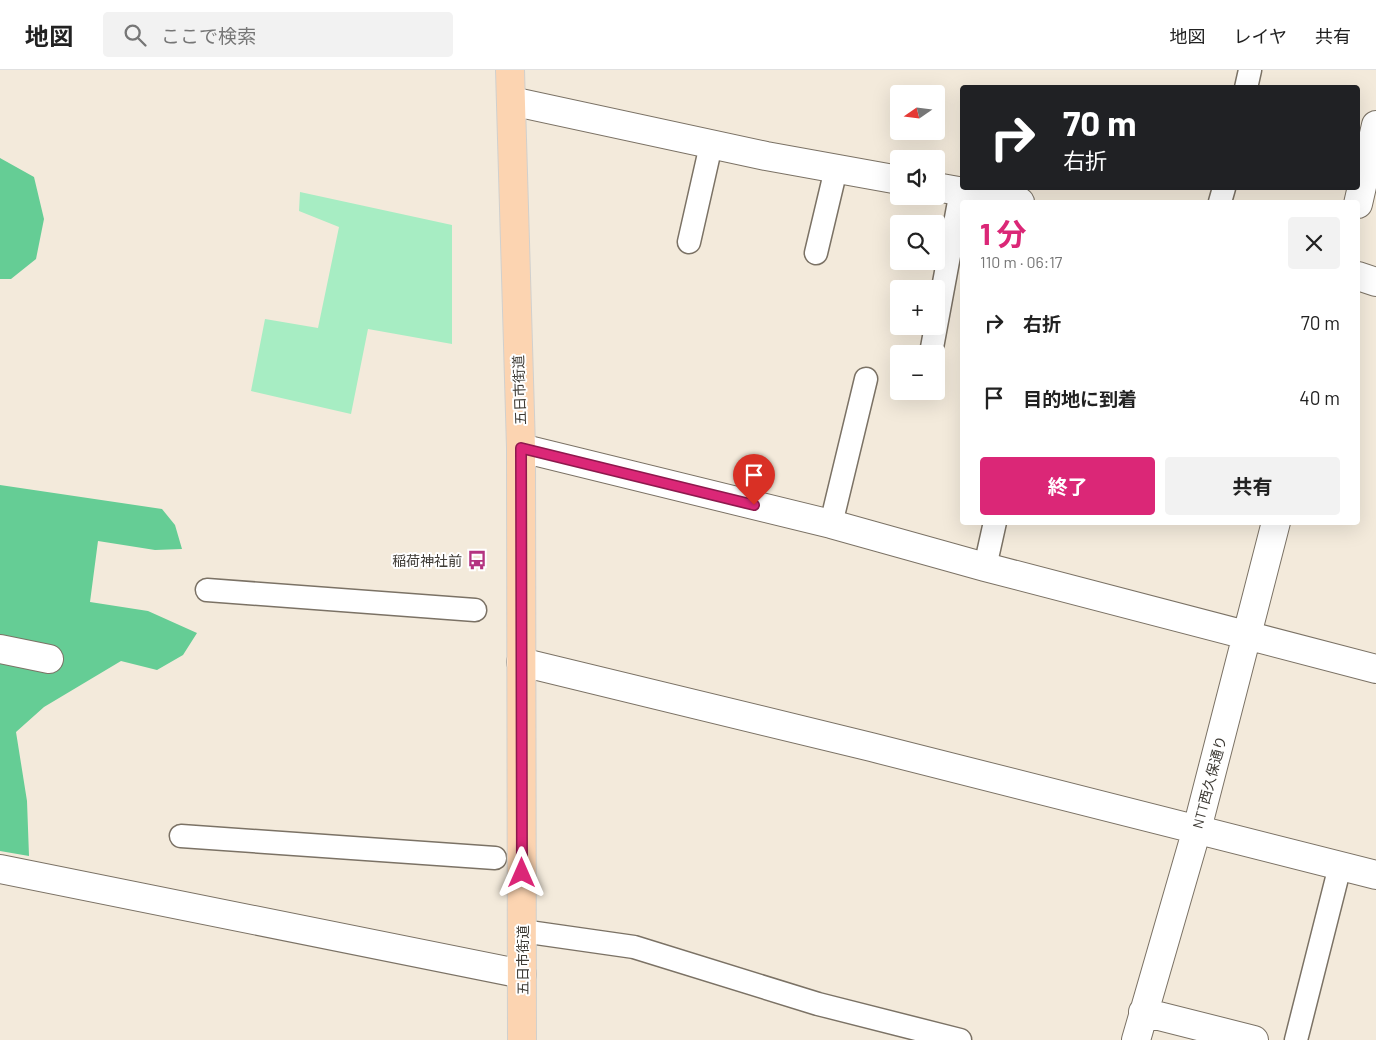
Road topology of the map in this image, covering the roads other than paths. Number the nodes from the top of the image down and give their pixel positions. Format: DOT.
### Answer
graph roads {
  1 [pos="510,70"];
  2 [pos="1250,70"];
  3 [pos="1247,85"];
  4 [pos="511,101"];
  5 [pos="1376,125"];
  6 [pos="711,145"];
  7 [pos="836,169"];
  8 [pos="890,178"];
  9 [pos="949,189"];
  10 [pos="1009,200"];
  11 [pos="1359,200"];
  12 [pos="689,242"];
  13 [pos="816,252"];
  14 [pos="1360,277"];
  15 [pos="940,280"];
  16 [pos="1376,282"];
  17 [pos="866,379"];
  18 [pos="521,448"];
  19 [pos="830,524"];
  20 [pos="994,525"];
  21 [pos="1275,525"];
  22 [pos="985,567"];
  23 [pos="207,590"];
  24 [pos="474,610"];
  25 [pos="1247,636"];
  26 [pos="0,649"];
  27 [pos="49,659"];
  28 [pos="521,662"];
  29 [pos="1376,669"];
  30 [pos="1197,829"];
  31 [pos="181,836"];
  32 [pos="495,858"];
  33 [pos="1340,866"];
  34 [pos="0,869"];
  35 [pos="1376,876"];
  36 [pos="522,931"];
  37 [pos="522,974"];
  38 [pos="1143,1012"];
  39 [pos="522,1040"];
  40 [pos="960,1040"];
  41 [pos="1136,1040"];
  42 [pos="1254,1040"];
  43 [pos="1296,1040"];
  1 -- 4 [label="main road, 五日市街道"];
  2 -- 3 [label="lane"];
  4 -- 6 [label="street"];
  4 -- 18 [label="main road, 五日市街道"];
  5 -- 11 [label="street"];
  6 -- 7 [label="street"];
  6 -- 12 [label="lane"];
  7 -- 8 [label="street"];
  7 -- 13 [label="lane"];
  9 -- 10 [label="street"];
  9 -- 15 [label="lane"];
  14 -- 16 [label="street"];
  17 -- 19 [label="lane"];
  18 -- 19 [label="street"];
  18 -- 28 [label="main road, 五日市街道"];
  19 -- 22 [label="street"];
  20 -- 22 [label="lane"];
  21 -- 25 [label="street, NTT西久保通り"];
  22 -- 25 [label="street"];
  23 -- 24 [label="lane"];
  25 -- 29 [label="street"];
  25 -- 30 [label="street, NTT西久保通り"];
  26 -- 27 [label="street"];
  28 -- 30 [label="street"];
  28 -- 36 [label="main road, 五日市街道"];
  30 -- 33 [label="street"];
  30 -- 38 [label="street, NTT西久保通り"];
  31 -- 32 [label="lane"];
  33 -- 35 [label="street"];
  33 -- 43 [label="lane"];
  34 -- 37 [label="street"];
  36 -- 37 [label="main road, 五日市街道"];
  36 -- 40 [label="lane"];
  37 -- 39 [label="main road, 五日市街道"];
  38 -- 41 [label="street, NTT西久保通り"];
  38 -- 42 [label="street"];
}
